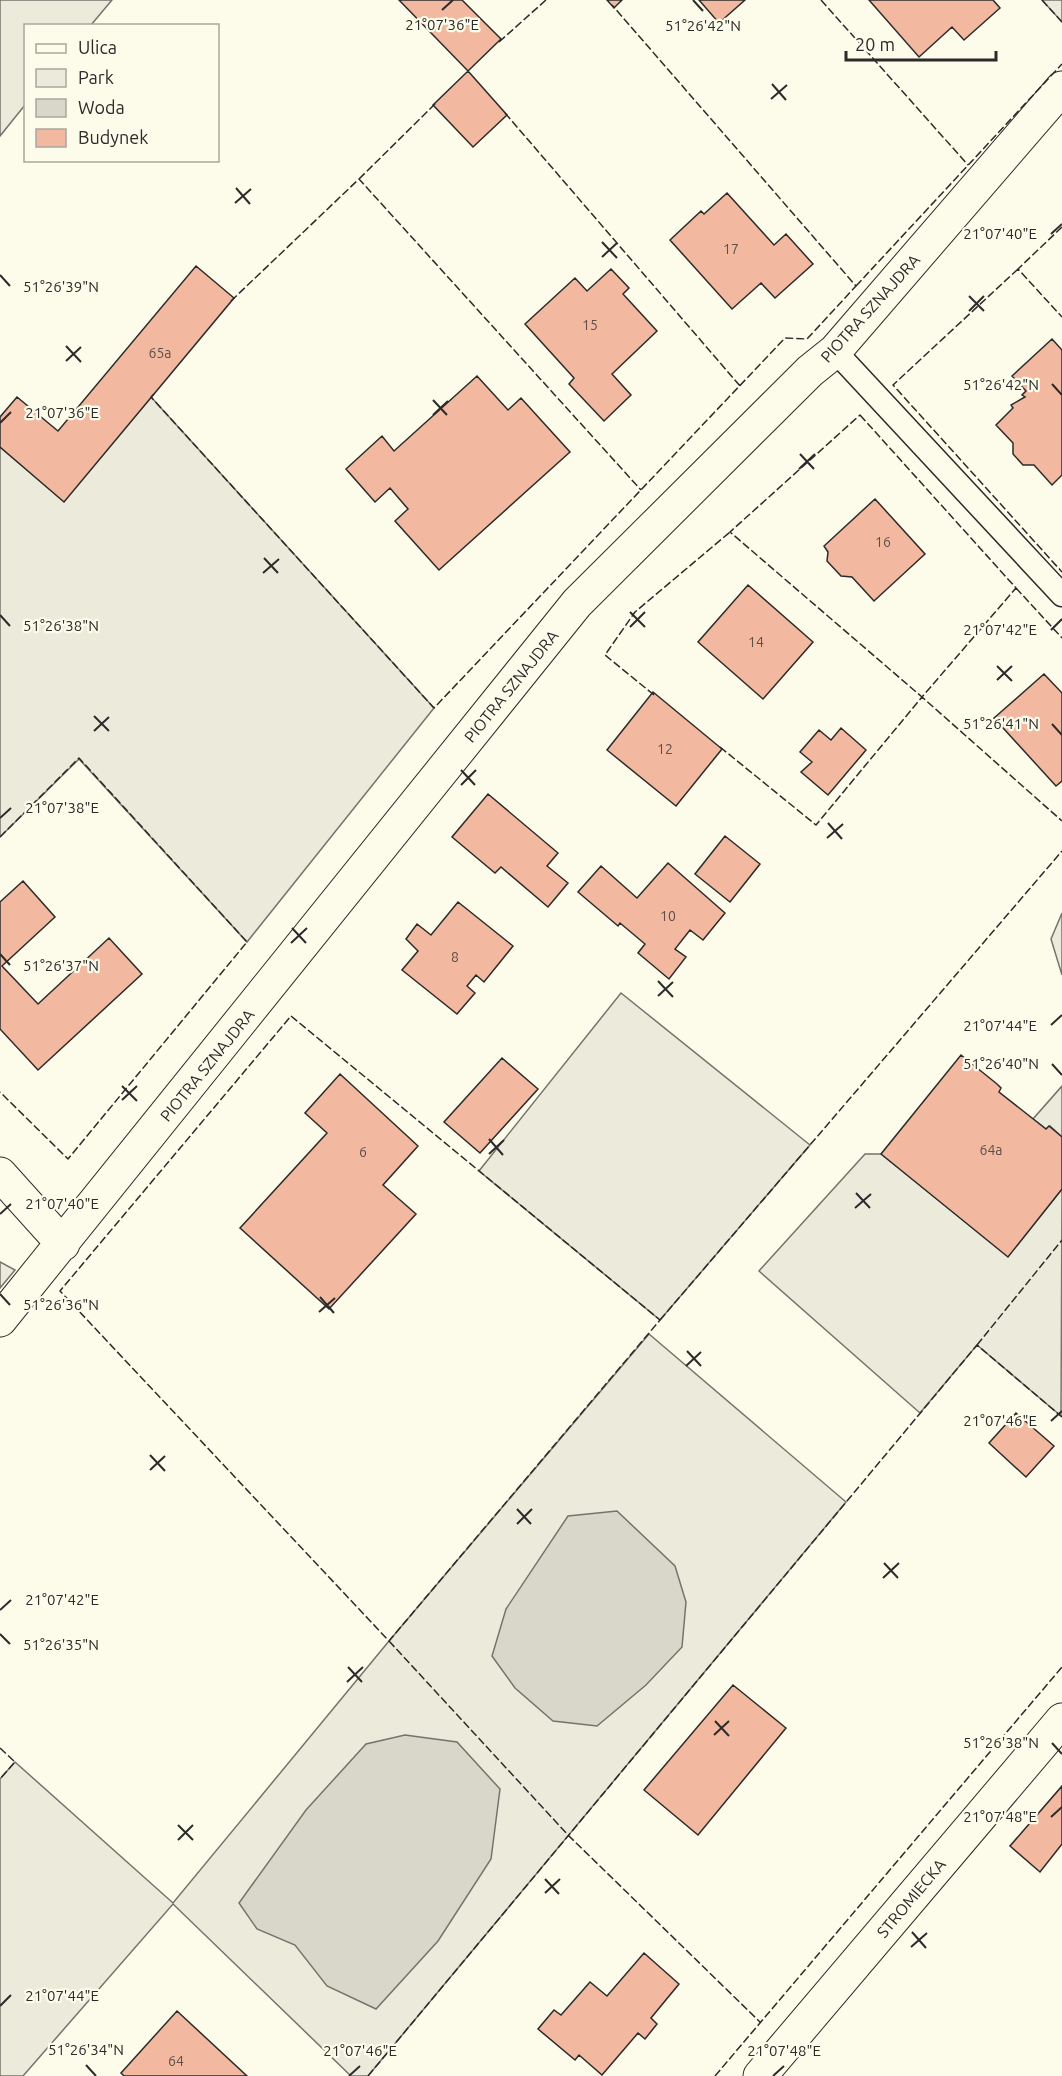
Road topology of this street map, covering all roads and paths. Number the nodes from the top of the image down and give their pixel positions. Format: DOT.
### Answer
graph roads {
  1 [pos="1062,88"];
  2 [pos="835,351"];
  3 [pos="1062,595"];
  4 [pos="0,1174"];
  5 [pos="63,1244"];
  6 [pos="0,1320"];
  7 [pos="1062,1720"];
  8 [pos="760,2076"];
  1 -- 2 [label="street, PIOTRA SZNAJDRA"];
  2 -- 3 [label="lane"];
  2 -- 5 [label="street, PIOTRA SZNAJDRA"];
  4 -- 5 [label="street"];
  5 -- 6 [label="street, PIOTRA SZNAJDRA"];
  7 -- 8 [label="street, STROMIECKA"];
}
